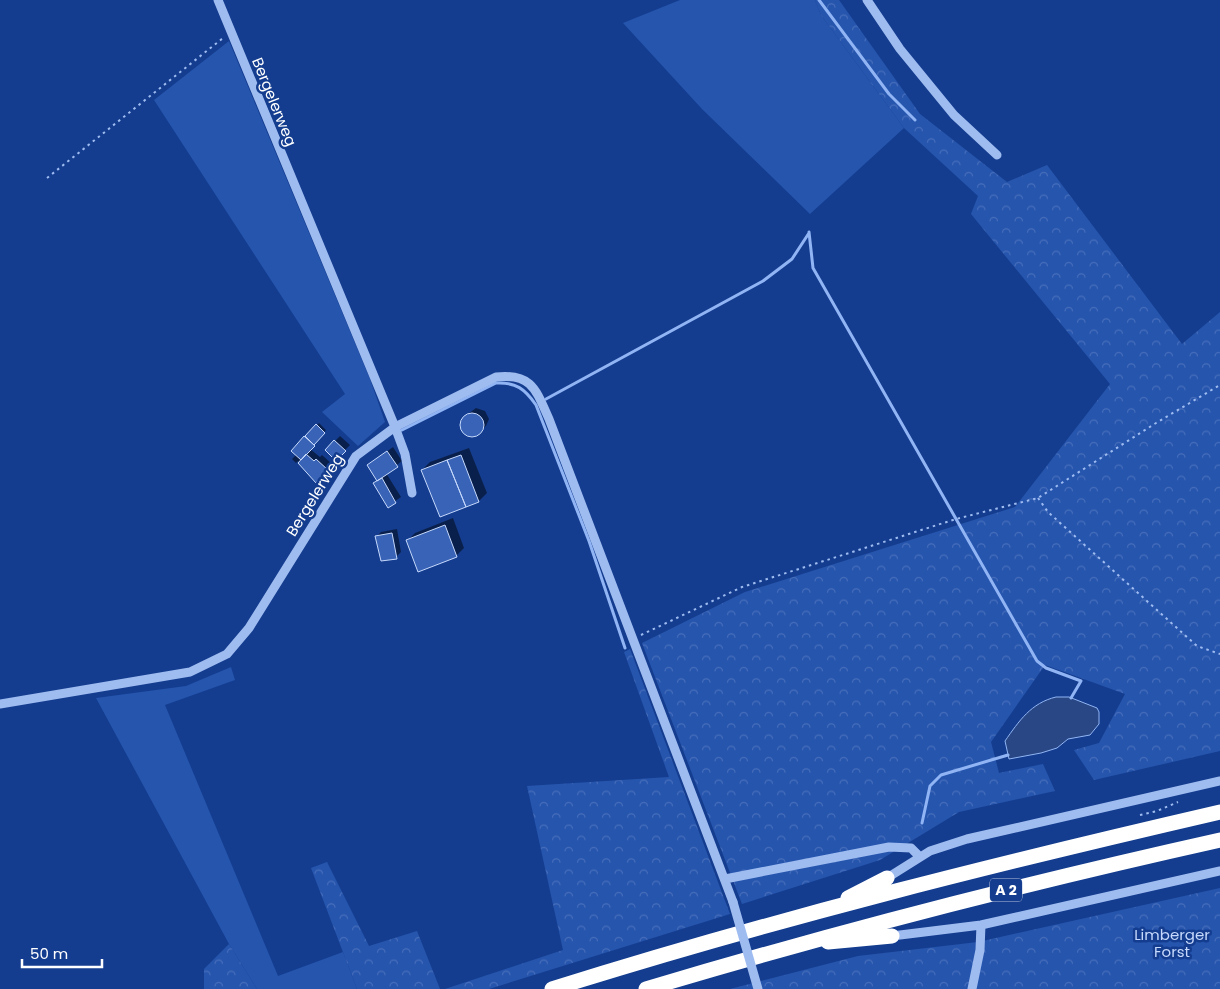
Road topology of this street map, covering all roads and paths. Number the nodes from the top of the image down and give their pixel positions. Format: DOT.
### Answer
graph roads {
  1 [pos="218,0"];
  2 [pos="867,0"];
  3 [pos="231,32"];
  4 [pos="997,154"];
  5 [pos="47,178"];
  6 [pos="1220,385"];
  7 [pos="395,427"];
  8 [pos="412,493"];
  9 [pos="1038,498"];
  10 [pos="634,639"];
  11 [pos="1220,654"];
  12 [pos="0,704"];
  13 [pos="1220,781"];
  14 [pos="1220,812"];
  15 [pos="1220,840"];
  16 [pos="920,857"];
  17 [pos="1220,871"];
  18 [pos="886,878"];
  19 [pos="725,879"];
  20 [pos="821,911"];
  21 [pos="981,925"];
  22 [pos="892,936"];
  23 [pos="794,945"];
  24 [pos="552,989"];
  25 [pos="646,989"];
  26 [pos="758,989"];
  27 [pos="972,989"];
  1 -- 3 [label="street, Bergelerweg"];
  2 -- 4 [label="street"];
  3 -- 5 [label="path"];
  3 -- 7 [label="street, Bergelerweg"];
  6 -- 9 [label="path"];
  7 -- 8 [label="street"];
  7 -- 10 [label="street"];
  7 -- 12 [label="street, Bergelerweg"];
  9 -- 10 [label="path"];
  9 -- 11 [label="path"];
  10 -- 19 [label="street"];
  13 -- 16 [label="street"];
  14 -- 20 [label="highway, A 2"];
  15 -- 23 [label="highway, A 2"];
  16 -- 18 [label="street"];
  16 -- 19 [label="street"];
  17 -- 21 [label="street"];
  18 -- 20 [label="highway"];
  19 -- 26 [label="street, bridge"];
  20 -- 24 [label="highway, A 2"];
  21 -- 22 [label="street"];
  21 -- 27 [label="street"];
  22 -- 23 [label="highway"];
  23 -- 25 [label="highway, A 2"];
}
